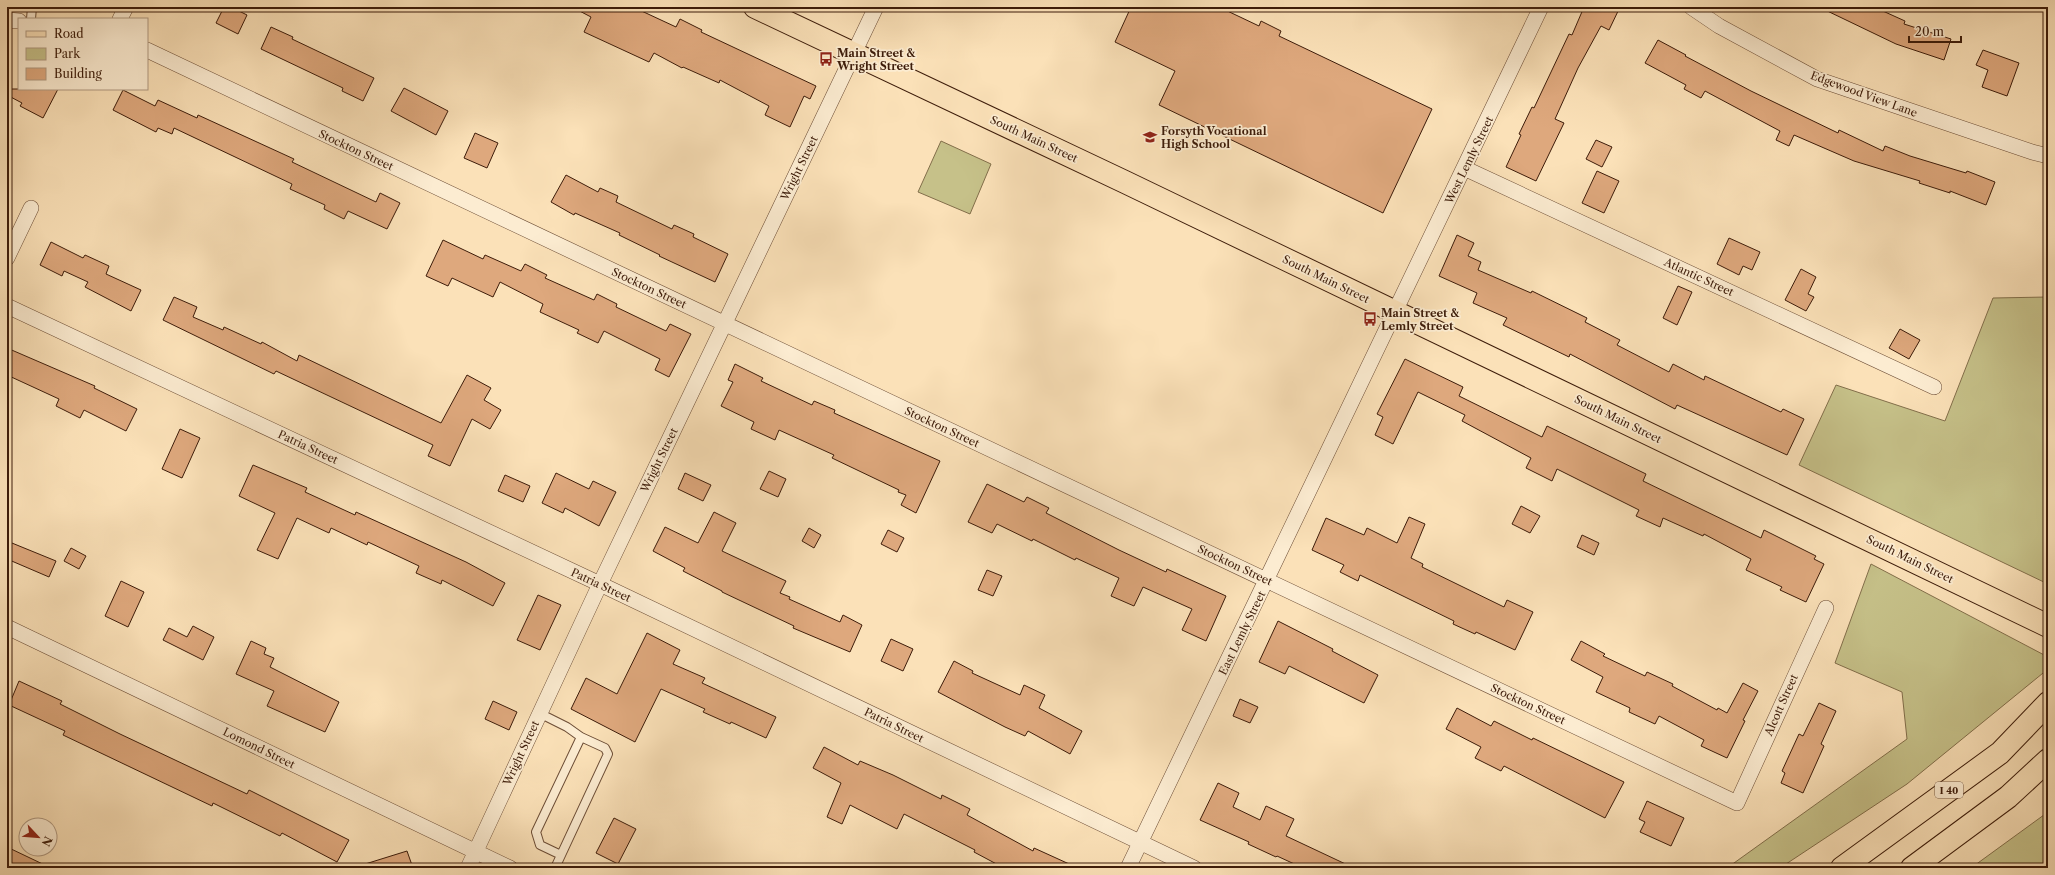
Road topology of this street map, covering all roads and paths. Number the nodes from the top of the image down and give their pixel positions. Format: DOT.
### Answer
graph roads {
  1 [pos="32,7"];
  2 [pos="126,7"];
  3 [pos="755,7"];
  4 [pos="876,7"];
  5 [pos="1541,7"];
  6 [pos="1691,7"];
  7 [pos="30,18"];
  8 [pos="120,18"];
  9 [pos="7,20"];
  10 [pos="18,21"];
  11 [pos="148,50"];
  12 [pos="854,54"];
  13 [pos="2048,156"];
  14 [pos="1464,168"];
  15 [pos="31,208"];
  16 [pos="7,258"];
  17 [pos="7,306"];
  18 [pos="1395,311"];
  19 [pos="724,324"];
  20 [pos="1934,387"];
  21 [pos="1267,581"];
  22 [pos="600,584"];
  23 [pos="1826,608"];
  24 [pos="2048,626"];
  25 [pos="7,627"];
  26 [pos="2048,703"];
  27 [pos="540,713"];
  28 [pos="581,737"];
  29 [pos="2048,760"];
  30 [pos="1737,803"];
  31 [pos="1141,843"];
  32 [pos="475,851"];
  33 [pos="561,855"];
  34 [pos="468,868"];
  35 [pos="510,868"];
  36 [pos="555,868"];
  37 [pos="1128,868"];
  38 [pos="1194,868"];
  39 [pos="1842,868"];
  40 [pos="1912,868"];
  1 -- 7 [label="lane"];
  2 -- 8 [label="street"];
  3 -- 12 [label="main road, South Main Street"];
  4 -- 12 [label="street, Wright Street"];
  5 -- 14 [label="street, West Lemly Street"];
  6 -- 13 [label="street, Edgewood View Lane"];
  9 -- 10 [label="street"];
  11 -- 19 [label="street, Stockton Street"];
  12 -- 18 [label="main road, South Main Street"];
  12 -- 19 [label="street, Wright Street"];
  14 -- 18 [label="street, West Lemly Street"];
  14 -- 20 [label="street, Atlantic Street"];
  15 -- 16 [label="street"];
  17 -- 22 [label="street, Patria Street"];
  18 -- 21 [label="street, East Lemly Street"];
  18 -- 24 [label="main road, South Main Street"];
  19 -- 21 [label="street, Stockton Street"];
  19 -- 22 [label="street, Wright Street"];
  21 -- 30 [label="street, Stockton Street"];
  21 -- 31 [label="street, East Lemly Street"];
  22 -- 27 [label="street, Wright Street"];
  22 -- 31 [label="street, Patria Street"];
  23 -- 30 [label="street, Alcott Street"];
  25 -- 32 [label="street, Lomond Street"];
  26 -- 39 [label="main road, I 40"];
  27 -- 28 [label="lane"];
  27 -- 32 [label="street, Wright Street"];
  28 -- 33 [label="lane"];
  28 -- 33 [label="lane"];
  29 -- 40 [label="main road"];
  31 -- 37 [label="street, East Lemly Street"];
  31 -- 38 [label="street, Patria Street"];
  32 -- 34 [label="street, Wright Street"];
  32 -- 35 [label="street, Lomond Street"];
  33 -- 36 [label="lane"];
}
